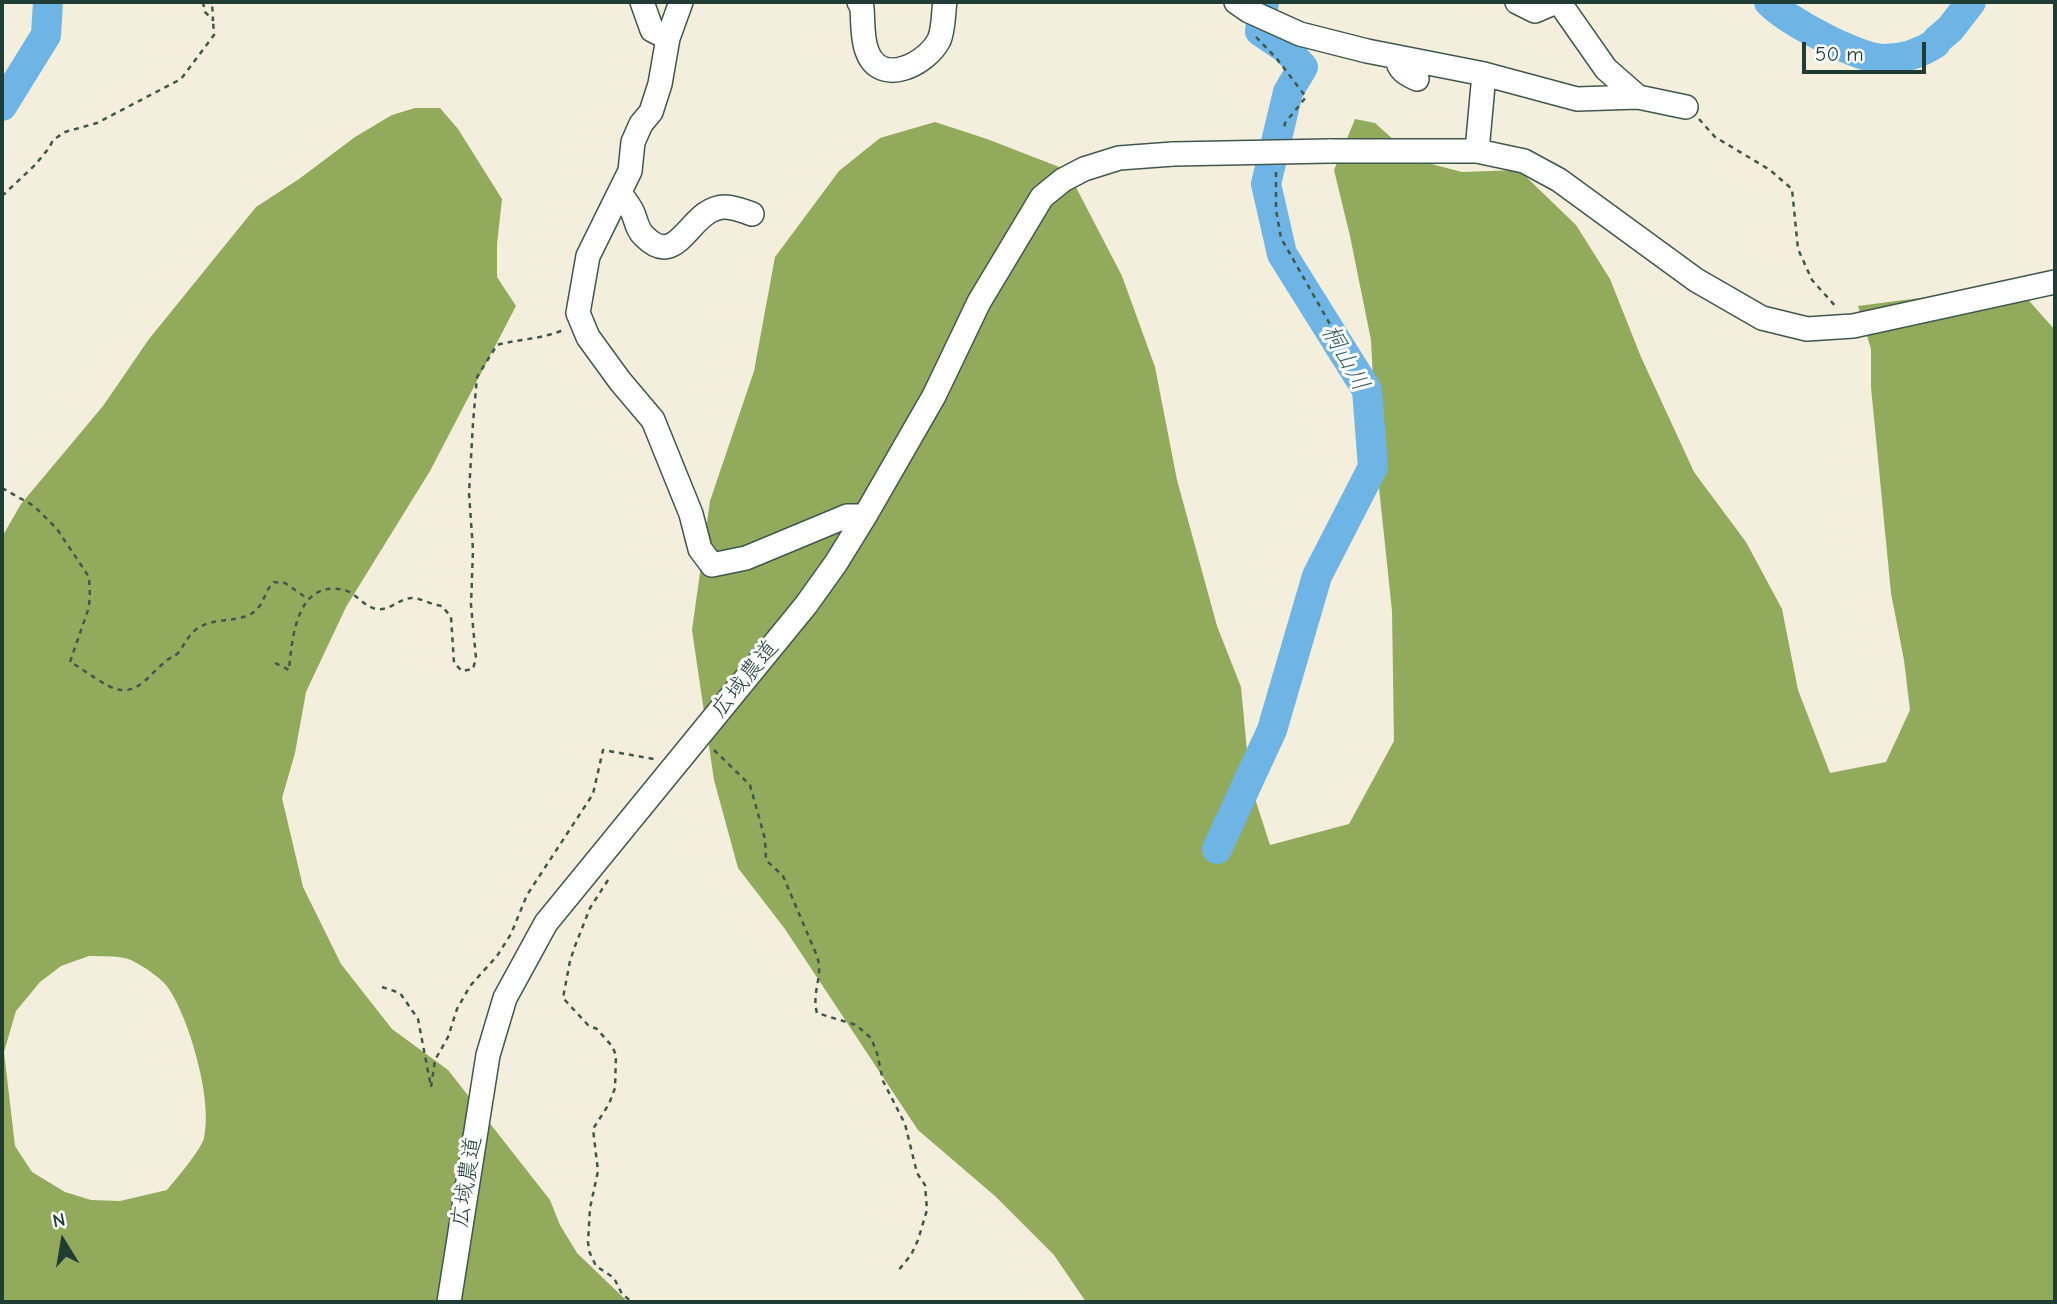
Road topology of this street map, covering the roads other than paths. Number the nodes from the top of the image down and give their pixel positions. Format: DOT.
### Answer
graph roads {
  1 [pos="642,2"];
  2 [pos="681,2"];
  3 [pos="859,2"];
  4 [pos="945,2"];
  5 [pos="1236,2"];
  6 [pos="1517,2"];
  7 [pos="1557,2"];
  8 [pos="668,38"];
  9 [pos="1397,57"];
  10 [pos="1484,74"];
  11 [pos="1417,79"];
  12 [pos="1638,97"];
  13 [pos="1686,107"];
  14 [pos="1478,151"];
  15 [pos="620,193"];
  16 [pos="752,214"];
  17 [pos="2055,282"];
  18 [pos="865,516"];
  19 [pos="449,1302"];
  1 -- 8 [label="street"];
  2 -- 8 [label="street"];
  3 -- 4 [label="street"];
  5 -- 9 [label="street"];
  6 -- 7 [label="street"];
  7 -- 12 [label="street"];
  8 -- 15 [label="street"];
  9 -- 10 [label="street"];
  9 -- 11 [label="street"];
  10 -- 12 [label="street"];
  10 -- 14 [label="street"];
  12 -- 13 [label="street"];
  14 -- 17 [label="street, 広域農道"];
  14 -- 18 [label="street, 広域農道, bridge"];
  15 -- 16 [label="street"];
  15 -- 18 [label="street"];
  18 -- 19 [label="street, 広域農道"];
}
